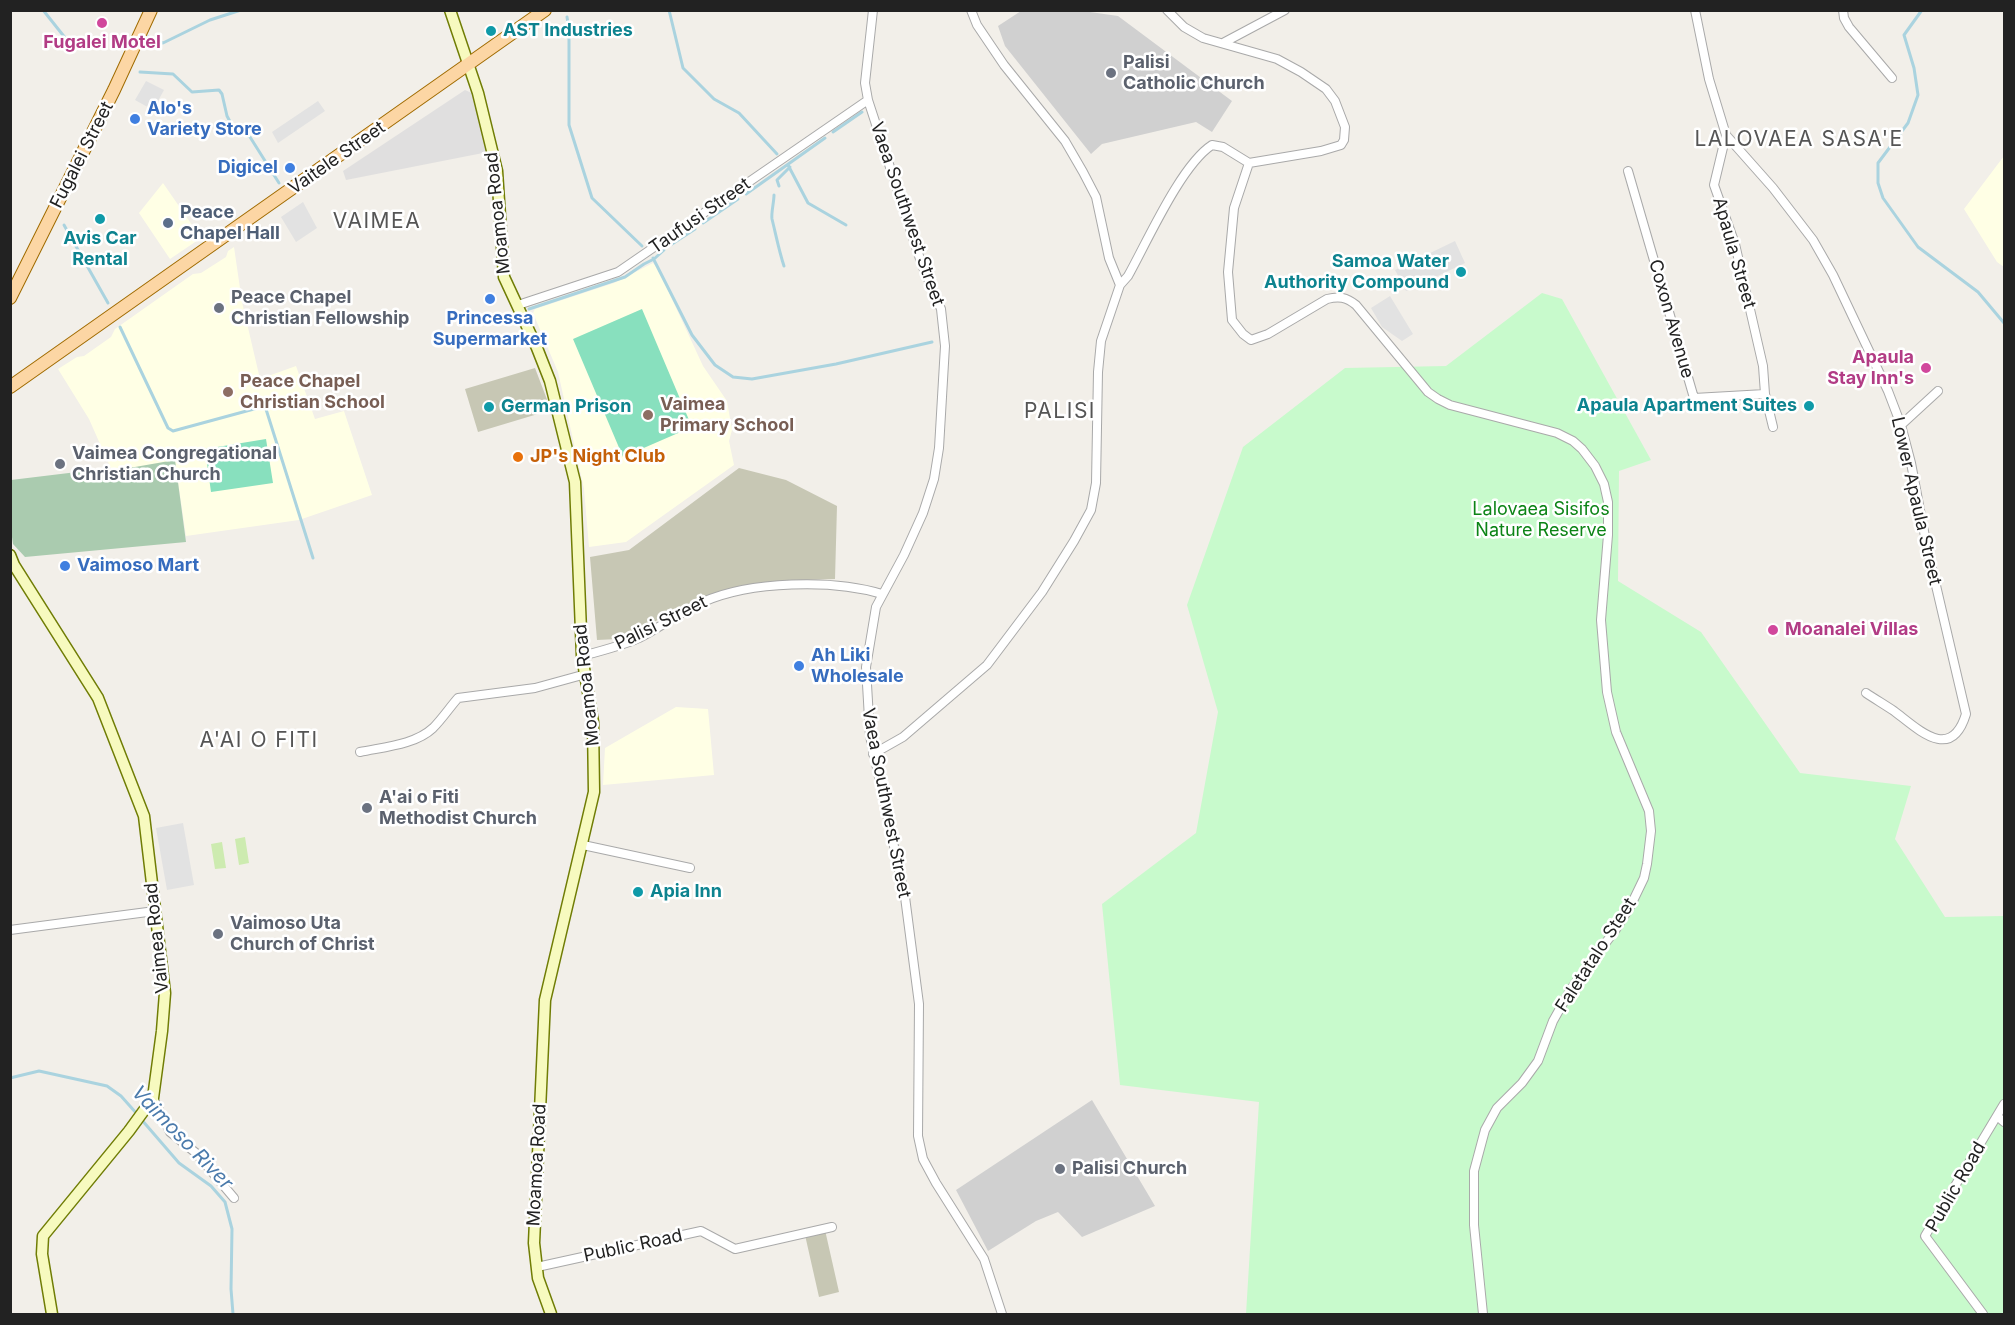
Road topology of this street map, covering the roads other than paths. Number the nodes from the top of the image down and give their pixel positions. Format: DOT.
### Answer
graph roads {
  1 [pos="151,10"];
  2 [pos="450,10"];
  3 [pos="545,10"];
  4 [pos="873,10"];
  5 [pos="971,10"];
  6 [pos="1167,10"];
  7 [pos="1285,10"];
  8 [pos="1695,10"];
  9 [pos="1843,10"];
  10 [pos="1223,43"];
  11 [pos="470,64"];
  12 [pos="1892,78"];
  13 [pos="868,100"];
  14 [pos="1726,135"];
  15 [pos="1249,163"];
  16 [pos="1628,171"];
  17 [pos="1120,285"];
  18 [pos="10,298"];
  19 [pos="518,305"];
  20 [pos="52,359"];
  21 [pos="10,377"];
  22 [pos="10,387"];
  23 [pos="1938,391"];
  24 [pos="1765,394"];
  25 [pos="1901,425"];
  26 [pos="1773,427"];
  27 [pos="10,555"];
  28 [pos="882,594"];
  29 [pos="582,656"];
  30 [pos="586,674"];
  31 [pos="1866,693"];
  32 [pos="360,752"];
  33 [pos="873,754"];
  34 [pos="583,845"];
  35 [pos="690,868"];
  36 [pos="155,911"];
  37 [pos="10,930"];
  38 [pos="149,1103"];
  39 [pos="2004,1104"];
  40 [pos="1997,1116"];
  41 [pos="2004,1122"];
  42 [pos="234,1198"];
  43 [pos="832,1227"];
  44 [pos="537,1267"];
  45 [pos="52,1314"];
  46 [pos="551,1314"];
  47 [pos="1002,1314"];
  48 [pos="1483,1314"];
  49 [pos="1983,1314"];
  1 -- 18 [label="main road, Fugalei Street"];
  2 -- 11 [label="street, Moamoa Road"];
  3 -- 11 [label="main road, Vaitele Street"];
  4 -- 13 [label="street, Vaea Southwest Street"];
  5 -- 17 [label="street"];
  6 -- 10 [label="street"];
  7 -- 10 [label="street"];
  8 -- 14 [label="street"];
  9 -- 12 [label="street"];
  10 -- 15 [label="street"];
  11 -- 19 [label="street, Moamoa Road"];
  11 -- 20 [label="main road, Vaitele Street"];
  13 -- 19 [label="street, Taufusi Street"];
  13 -- 28 [label="street, Vaea Southwest Street"];
  14 -- 24 [label="street, Apaula Street"];
  14 -- 25 [label="street, Lower Apaula Street"];
  15 -- 17 [label="street"];
  15 -- 48 [label="street, Faletatalo Steet"];
  16 -- 24 [label="street, Coxon Avenue"];
  17 -- 33 [label="street"];
  19 -- 29 [label="street, Moamoa Road"];
  20 -- 21 [label="main road"];
  20 -- 22 [label="main road, Vaitele Street"];
  23 -- 25 [label="street"];
  24 -- 26 [label="street, Apaula Street"];
  25 -- 31 [label="street, Lower Apaula Street"];
  27 -- 36 [label="street, Vaimea Road"];
  28 -- 29 [label="street, Palisi Street"];
  28 -- 33 [label="street, Vaea Southwest Street"];
  29 -- 30 [label="street, Moamoa Road"];
  30 -- 32 [label="street"];
  30 -- 34 [label="street, Moamoa Road"];
  33 -- 47 [label="street, Vaea Southwest Street"];
  34 -- 35 [label="street"];
  34 -- 44 [label="street, Moamoa Road"];
  36 -- 37 [label="street"];
  36 -- 38 [label="street, Vaimea Road"];
  38 -- 42 [label="street"];
  38 -- 45 [label="street, Vaimea Road"];
  39 -- 40 [label="street, Public Road"];
  40 -- 41 [label="street"];
  40 -- 49 [label="street, Public Road"];
  43 -- 44 [label="street, Public Road"];
  44 -- 46 [label="street, Moamoa Road"];
}
